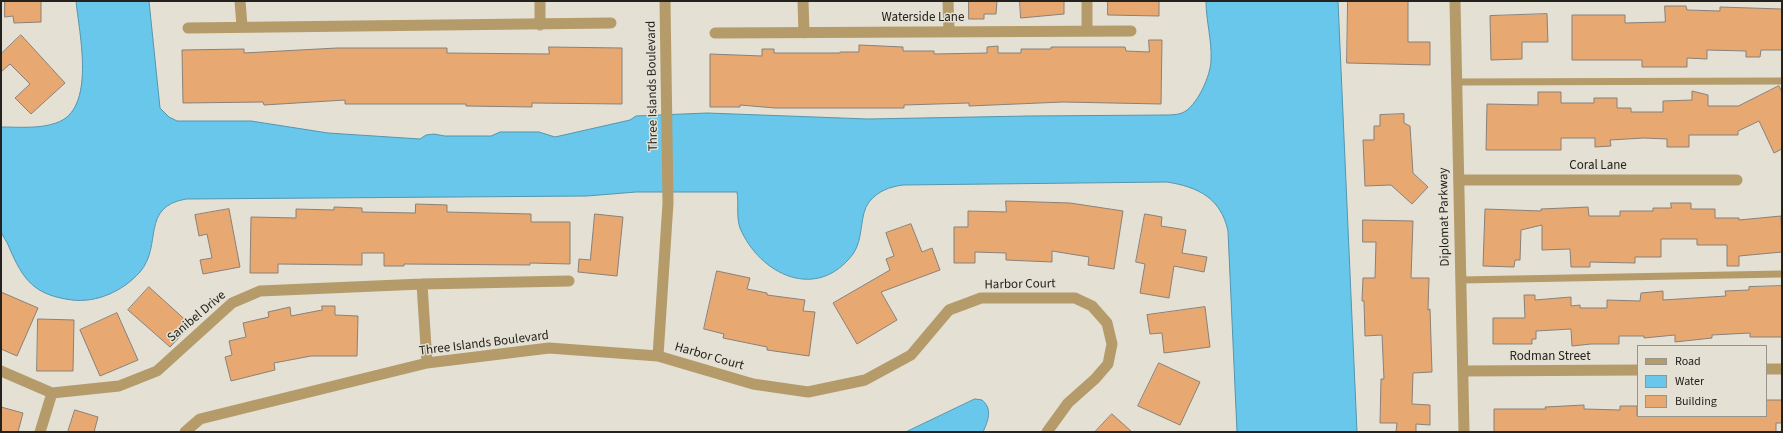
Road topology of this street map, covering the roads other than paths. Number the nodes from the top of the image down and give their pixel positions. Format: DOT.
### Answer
graph roads {
  1 [pos="240,1"];
  2 [pos="540,1"];
  3 [pos="665,1"];
  4 [pos="803,1"];
  5 [pos="948,1"];
  6 [pos="1087,1"];
  7 [pos="1455,1"];
  8 [pos="611,23"];
  9 [pos="540,25"];
  10 [pos="242,26"];
  11 [pos="188,28"];
  12 [pos="1131,30"];
  13 [pos="949,31"];
  14 [pos="1087,31"];
  15 [pos="715,33"];
  16 [pos="804,33"];
  17 [pos="1782,81"];
  18 [pos="1457,82"];
  19 [pos="1459,180"];
  20 [pos="1737,180"];
  21 [pos="1782,274"];
  22 [pos="1461,280"];
  23 [pos="569,282"];
  24 [pos="422,284"];
  25 [pos="658,356"];
  26 [pos="427,363"];
  27 [pos="1767,369"];
  28 [pos="1782,369"];
  29 [pos="1637,370"];
  30 [pos="1,371"];
  31 [pos="1463,372"];
  32 [pos="52,393"];
  33 [pos="40,432"];
  34 [pos="185,432"];
  35 [pos="1047,432"];
  36 [pos="1464,432"];
  1 -- 10 [label="street"];
  2 -- 9 [label="street"];
  3 -- 25 [label="street, Three Islands Boulevard"];
  4 -- 16 [label="street"];
  5 -- 13 [label="street"];
  6 -- 14 [label="street"];
  7 -- 18 [label="street, Diplomat Parkway"];
  8 -- 9 [label="street"];
  9 -- 10 [label="street"];
  10 -- 11 [label="street"];
  12 -- 14 [label="street, Waterside Lane"];
  13 -- 14 [label="street, Waterside Lane"];
  13 -- 16 [label="street, Waterside Lane"];
  15 -- 16 [label="street, Waterside Lane"];
  17 -- 18 [label="lane"];
  18 -- 19 [label="street, Diplomat Parkway"];
  19 -- 20 [label="street, Coral Lane"];
  19 -- 22 [label="street, Diplomat Parkway"];
  21 -- 22 [label="lane"];
  22 -- 31 [label="street, Diplomat Parkway"];
  23 -- 24 [label="street, Sanibel Drive"];
  24 -- 26 [label="street"];
  24 -- 32 [label="street, Sanibel Drive"];
  25 -- 26 [label="street, Three Islands Boulevard"];
  25 -- 35 [label="street, Harbor Court"];
  26 -- 34 [label="street, Three Islands Boulevard"];
  27 -- 28 [label="street"];
  29 -- 31 [label="street, Rodman Street"];
  30 -- 32 [label="street, Sanibel Drive"];
  31 -- 36 [label="street, Diplomat Parkway"];
  32 -- 33 [label="street"];
}
